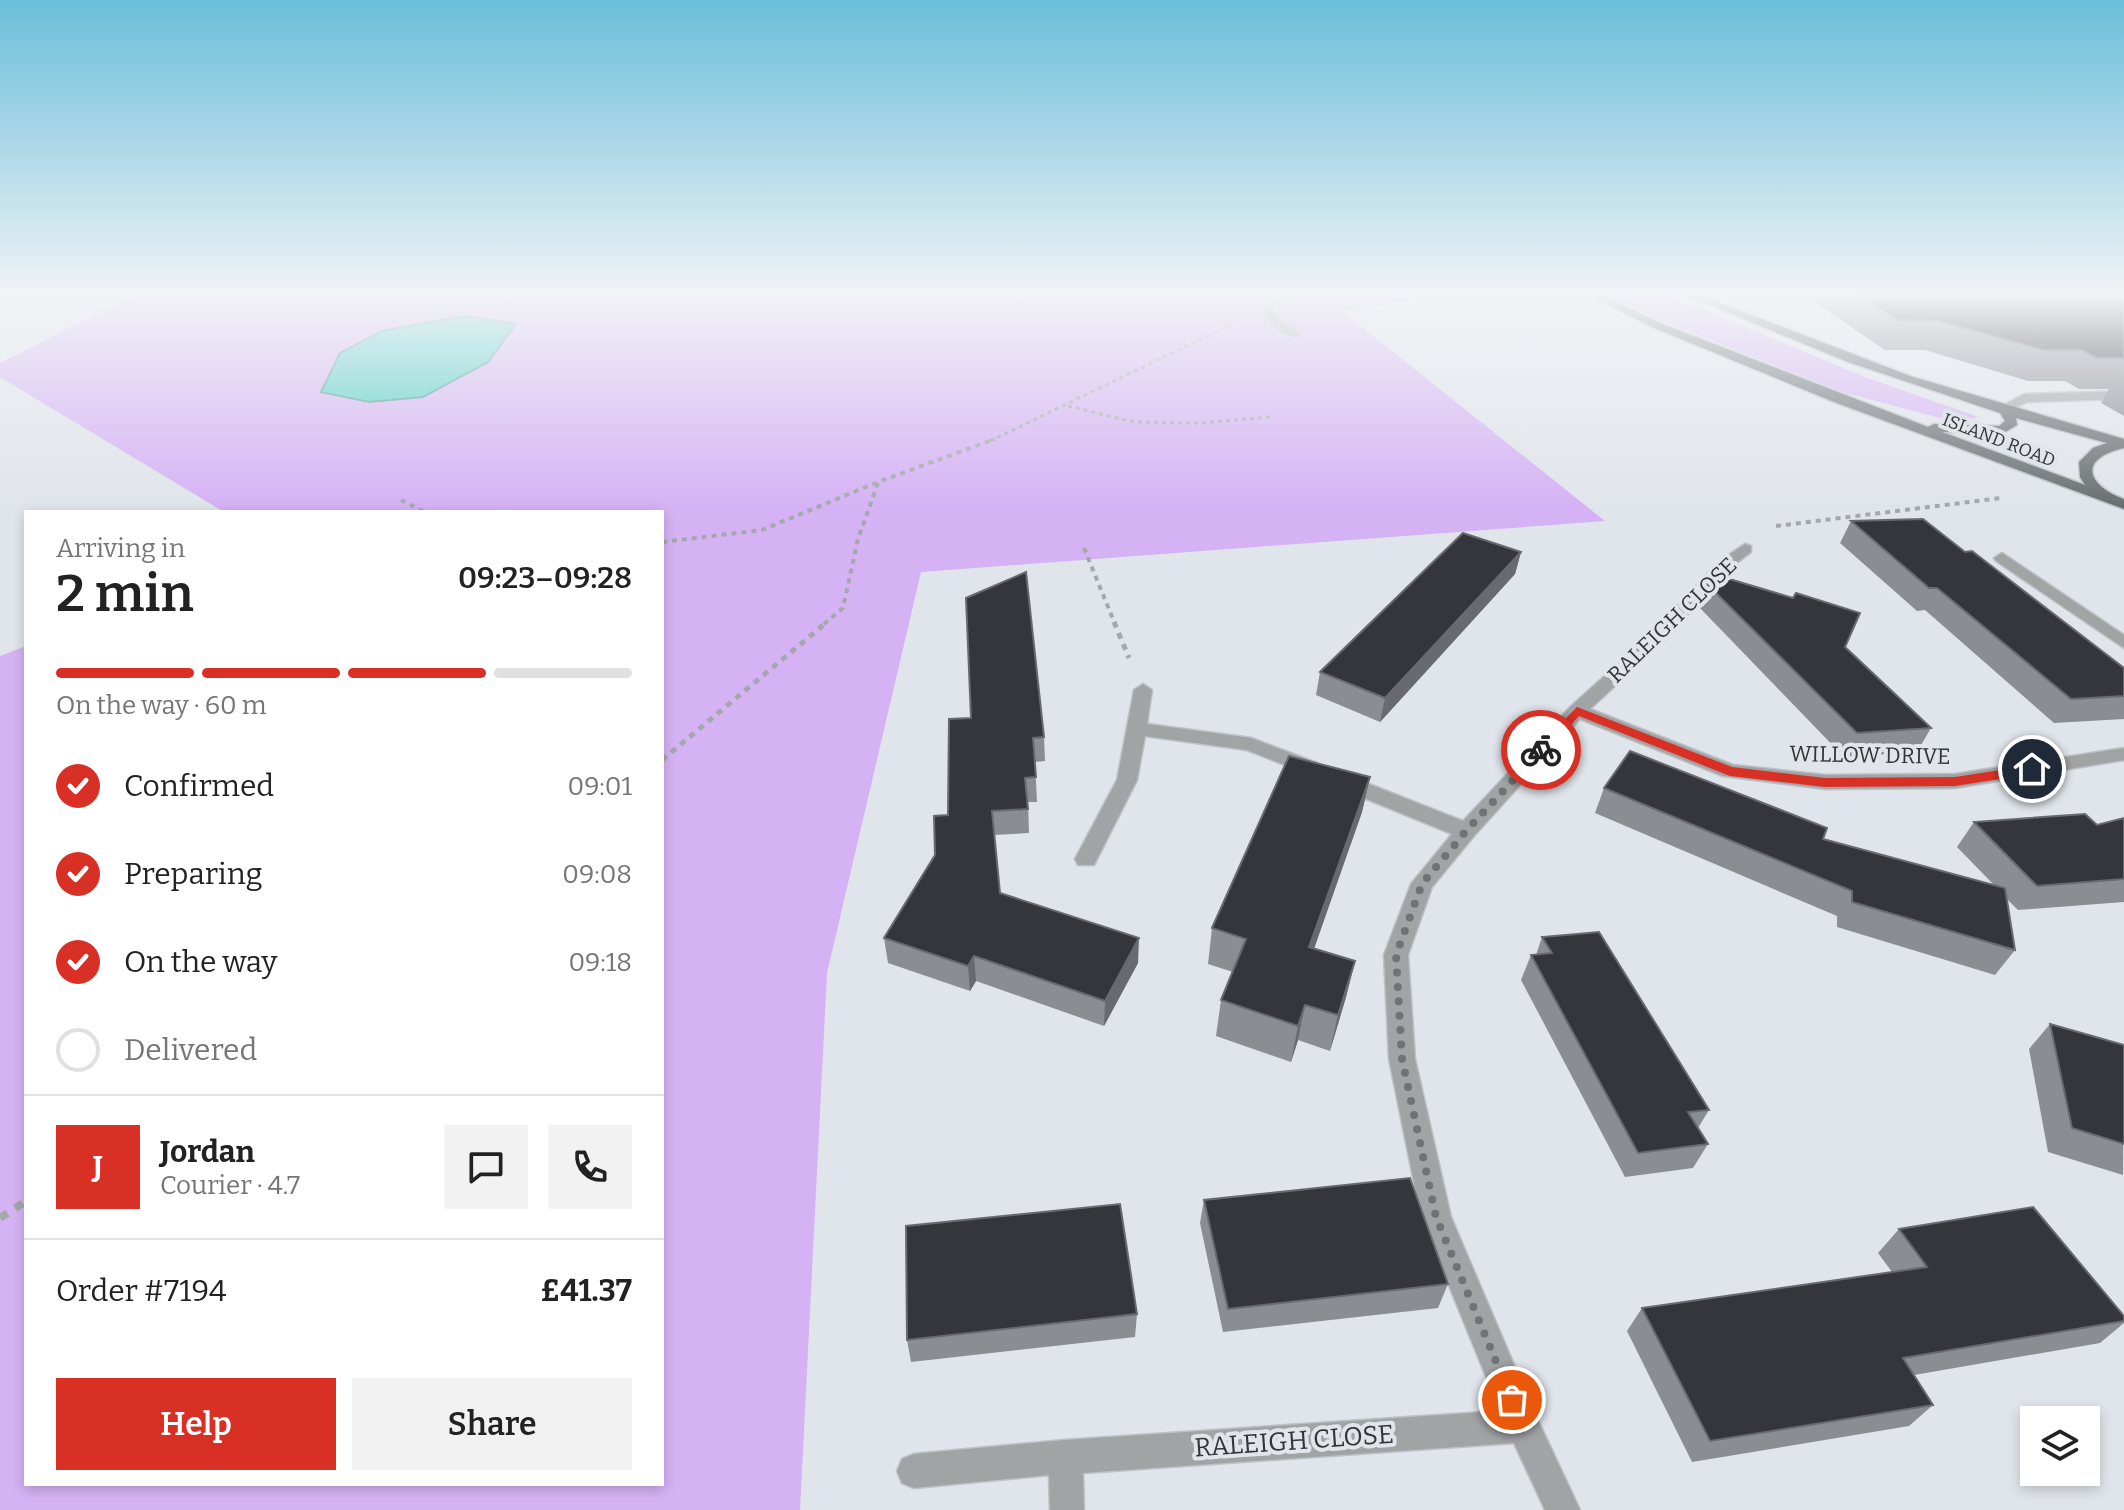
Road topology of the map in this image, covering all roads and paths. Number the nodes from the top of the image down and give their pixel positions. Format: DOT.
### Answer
graph roads {
  1 [pos="1144,366"];
  2 [pos="1762,366"];
  3 [pos="1879,366"];
  4 [pos="2124,395"];
  5 [pos="1067,405"];
  6 [pos="2004,409"];
  7 [pos="1270,417"];
  8 [pos="1910,425"];
  9 [pos="2124,444"];
  10 [pos="878,482"];
  11 [pos="2007,498"];
  12 [pos="401,500"];
  13 [pos="2124,504"];
  14 [pos="421,510"];
  15 [pos="664,542"];
  16 [pos="1084,548"];
  17 [pos="1745,549"];
  18 [pos="2002,558"];
  19 [pos="2124,643"];
  20 [pos="1143,690"];
  21 [pos="1577,711"];
  22 [pos="1137,729"];
  23 [pos="2124,754"];
  24 [pos="664,758"];
  25 [pos="1466,831"];
  26 [pos="1086,859"];
  27 [pos="24,1202"];
  28 [pos="0,1218"];
  29 [pos="1523,1426"];
  30 [pos="1065,1457"];
  31 [pos="914,1471"];
  32 [pos="1067,1510"];
  33 [pos="1563,1510"];
  1 -- 5 [label="path"];
  2 -- 8 [label="main road, ISLAND ROAD"];
  3 -- 6 [label="main road, ISLAND ROAD"];
  4 -- 6 [label="street"];
  5 -- 7 [label="path"];
  5 -- 10 [label="path"];
  6 -- 8 [label="main road"];
  6 -- 9 [label="main road, ISLAND ROAD"];
  8 -- 13 [label="main road, ISLAND ROAD"];
  9 -- 13 [label="main road"];
  10 -- 15 [label="path"];
  10 -- 24 [label="path"];
  11 -- 17 [label="path"];
  12 -- 14 [label="path"];
  16 -- 20 [label="path"];
  17 -- 21 [label="street, RALEIGH CLOSE"];
  18 -- 19 [label="street"];
  20 -- 22 [label="street"];
  21 -- 23 [label="street, WILLOW DRIVE"];
  21 -- 25 [label="street, RALEIGH CLOSE"];
  22 -- 25 [label="street"];
  22 -- 26 [label="street"];
  25 -- 29 [label="street, RALEIGH CLOSE"];
  27 -- 28 [label="path"];
  29 -- 30 [label="street, RALEIGH CLOSE"];
  29 -- 33 [label="street, RALEIGH CLOSE"];
  30 -- 31 [label="street, RALEIGH CLOSE"];
  30 -- 32 [label="street"];
}
